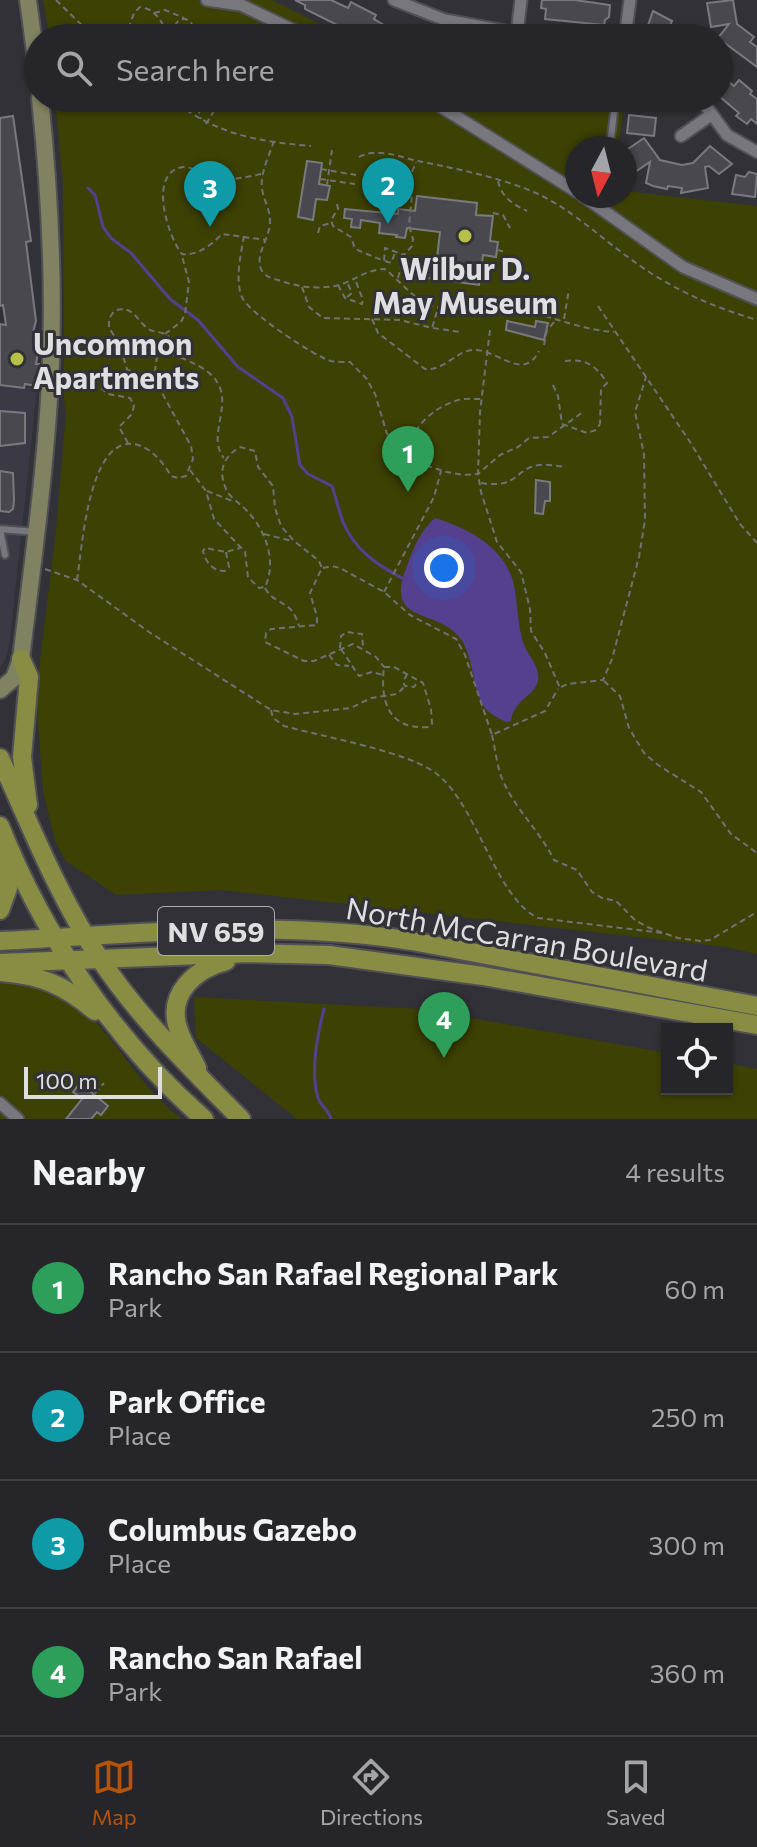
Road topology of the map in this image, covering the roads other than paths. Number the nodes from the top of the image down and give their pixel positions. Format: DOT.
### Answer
graph roads {
  1 [pos="28,0"];
  2 [pos="207,0"];
  3 [pos="394,0"];
  4 [pos="521,0"];
  5 [pos="630,0"];
  6 [pos="31,24"];
  7 [pos="281,24"];
  8 [pos="467,24"];
  9 [pos="518,24"];
  10 [pos="627,24"];
  11 [pos="41,112"];
  12 [pos="450,112"];
  13 [pos="614,112"];
  14 [pos="709,112"];
  15 [pos="711,115"];
  16 [pos="611,136"];
  17 [pos="681,136"];
  18 [pos="757,152"];
  19 [pos="565,180"];
  20 [pos="600,208"];
  21 [pos="757,299"];
  22 [pos="0,529"];
  23 [pos="36,532"];
  24 [pos="5,555"];
  25 [pos="21,659"];
  26 [pos="0,690"];
  27 [pos="0,758"];
  28 [pos="2,831"];
  29 [pos="32,831"];
  30 [pos="0,910"];
  31 [pos="86,937"];
  32 [pos="54,938"];
  33 [pos="0,941"];
  34 [pos="275,953"];
  35 [pos="69,959"];
  36 [pos="100,959"];
  37 [pos="0,963"];
  38 [pos="0,972"];
  39 [pos="757,1006"];
  40 [pos="757,1025"];
  41 [pos="120,1032"];
  42 [pos="206,1084"];
  43 [pos="0,1103"];
  44 [pos="18,1119"];
  45 [pos="204,1119"];
  46 [pos="241,1119"];
  1 -- 6 [label="main road"];
  2 -- 7 [label="street"];
  3 -- 8 [label="street"];
  4 -- 9 [label="street"];
  5 -- 10 [label="street"];
  11 -- 23 [label="main road"];
  12 -- 19 [label="street"];
  13 -- 16 [label="lane"];
  14 -- 15 [label="street"];
  15 -- 17 [label="street"];
  15 -- 18 [label="street"];
  20 -- 21 [label="street"];
  22 -- 23 [label="lane"];
  22 -- 24 [label="lane"];
  23 -- 25 [label="main road"];
  25 -- 26 [label="main road"];
  25 -- 29 [label="main road"];
  27 -- 29 [label="main road"];
  28 -- 30 [label="main road"];
  28 -- 32 [label="main road"];
  29 -- 31 [label="main road"];
  31 -- 32 [label="main road, North McCarran Boulevard / NV 659"];
  31 -- 36 [label="main road"];
  31 -- 39 [label="main road, North McCarran Boulevard / NV 659"];
  32 -- 33 [label="main road, North McCarran Boulevard / NV 659"];
  32 -- 35 [label="main road"];
  34 -- 36 [label="main road, North McCarran Boulevard / NV 659"];
  34 -- 40 [label="main road, North McCarran Boulevard / NV 659"];
  34 -- 42 [label="main road"];
  35 -- 36 [label="main road, North McCarran Boulevard / NV 659"];
  35 -- 37 [label="main road, North McCarran Boulevard / NV 659"];
  35 -- 41 [label="main road"];
  36 -- 42 [label="main road"];
  38 -- 41 [label="main road"];
  41 -- 45 [label="main road"];
  42 -- 46 [label="main road"];
  43 -- 44 [label="street"];
}
